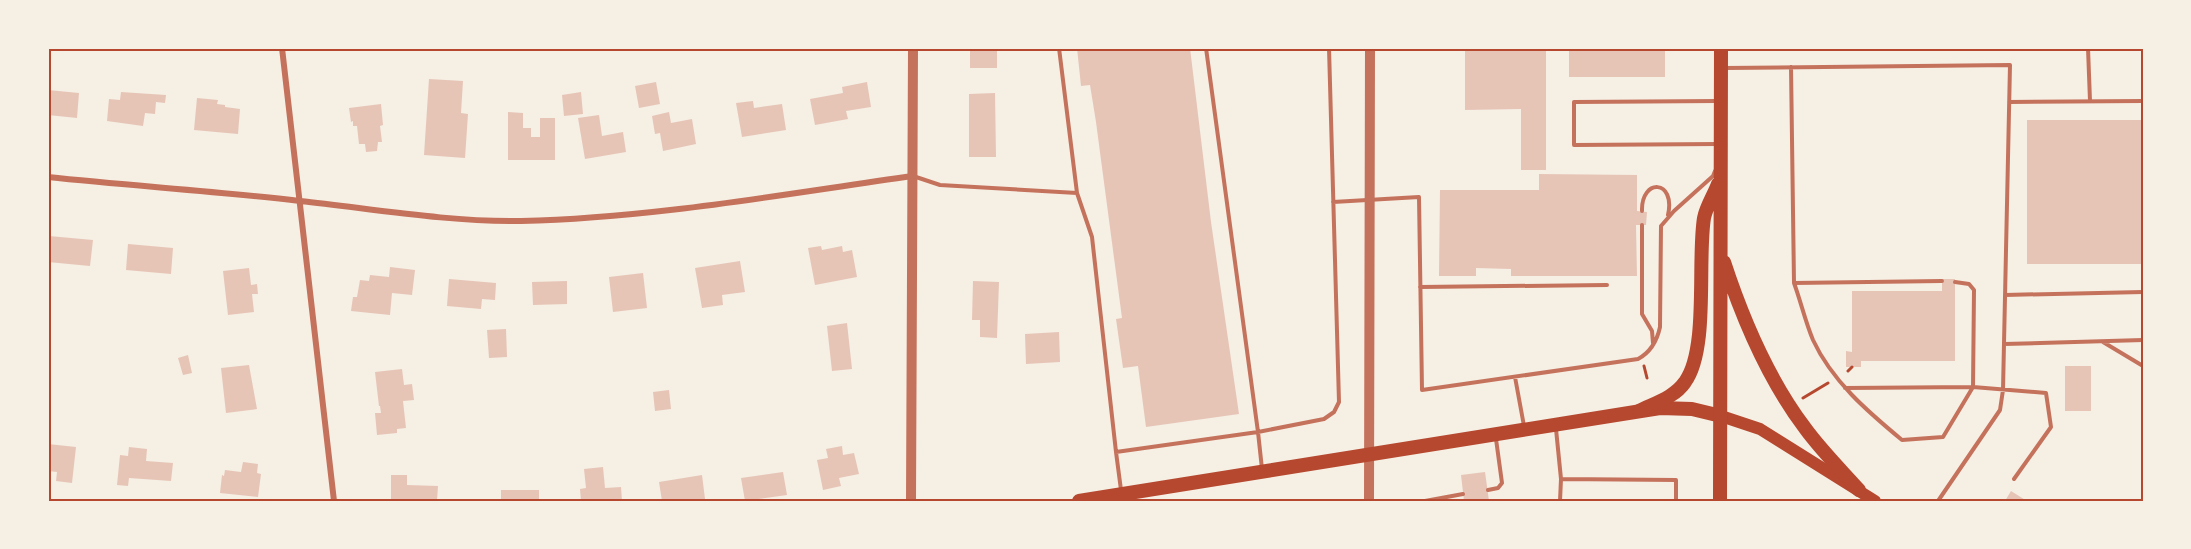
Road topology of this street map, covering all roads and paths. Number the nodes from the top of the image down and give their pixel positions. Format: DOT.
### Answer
graph roads {
  1 [pos="282,48"];
  2 [pos="914,48"];
  3 [pos="1059,48"];
  4 [pos="1206,48"];
  5 [pos="1329,48"];
  6 [pos="1370,48"];
  7 [pos="1721,48"];
  8 [pos="2088,48"];
  9 [pos="1791,67"];
  10 [pos="1721,68"];
  11 [pos="1721,101"];
  12 [pos="2090,101"];
  13 [pos="2143,101"];
  14 [pos="2009,102"];
  15 [pos="1721,150"];
  16 [pos="913,176"];
  17 [pos="48,177"];
  18 [pos="1721,177"];
  19 [pos="1077,192"];
  20 [pos="1370,199"];
  21 [pos="298,201"];
  22 [pos="1333,202"];
  23 [pos="1642,212"];
  24 [pos="1668,216"];
  25 [pos="1642,225"];
  26 [pos="1721,251"];
  27 [pos="1942,282"];
  28 [pos="1955,282"];
  29 [pos="1794,283"];
  30 [pos="1607,285"];
  31 [pos="1420,287"];
  32 [pos="2143,292"];
  33 [pos="2005,295"];
  34 [pos="2143,340"];
  35 [pos="2102,341"];
  36 [pos="2004,344"];
  37 [pos="1652,347"];
  38 [pos="1643,364"];
  39 [pos="2143,366"];
  40 [pos="1852,367"];
  41 [pos="1848,371"];
  42 [pos="1515,377"];
  43 [pos="1647,378"];
  44 [pos="1831,381"];
  45 [pos="1973,387"];
  46 [pos="1845,388"];
  47 [pos="2003,390"];
  48 [pos="1799,400"];
  49 [pos="1639,411"];
  50 [pos="1720,416"];
  51 [pos="1555,425"];
  52 [pos="1524,430"];
  53 [pos="1258,432"];
  54 [pos="1495,434"];
  55 [pos="1116,452"];
  56 [pos="1369,455"];
  57 [pos="1262,472"];
  58 [pos="1561,479"];
  59 [pos="2014,479"];
  60 [pos="1488,490"];
  61 [pos="1859,490"];
  62 [pos="1122,494"];
  63 [pos="1463,494"];
  64 [pos="334,501"];
  65 [pos="912,501"];
  66 [pos="1079,501"];
  67 [pos="1369,501"];
  68 [pos="1425,501"];
  69 [pos="1560,501"];
  70 [pos="1676,501"];
  71 [pos="1720,501"];
  72 [pos="1875,501"];
  73 [pos="1938,501"];
  1 -- 21 [label="street"];
  2 -- 16 [label="street"];
  3 -- 19 [label="lane"];
  4 -- 53 [label="lane"];
  5 -- 22 [label="lane"];
  6 -- 20 [label="street"];
  7 -- 10 [label="main road"];
  8 -- 12 [label="lane"];
  9 -- 10 [label="lane"];
  9 -- 14 [label="lane"];
  9 -- 29 [label="lane"];
  10 -- 11 [label="main road"];
  11 -- 15 [label="main road"];
  11 -- 15 [label="lane"];
  12 -- 13 [label="lane"];
  12 -- 14 [label="lane"];
  14 -- 33 [label="lane"];
  15 -- 18 [label="main road"];
  15 -- 24 [label="lane"];
  16 -- 19 [label="lane"];
  16 -- 21 [label="street"];
  16 -- 65 [label="street"];
  17 -- 21 [label="street"];
  18 -- 26 [label="main road"];
  18 -- 49 [label="main road"];
  19 -- 55 [label="lane"];
  20 -- 22 [label="lane"];
  20 -- 31 [label="lane"];
  20 -- 56 [label="street"];
  21 -- 64 [label="street"];
  22 -- 53 [label="lane"];
  23 -- 24 [label="lane"];
  24 -- 37 [label="lane"];
  25 -- 37 [label="lane"];
  26 -- 50 [label="main road"];
  26 -- 61 [label="main road"];
  27 -- 29 [label="lane"];
  28 -- 45 [label="lane"];
  29 -- 46 [label="lane"];
  30 -- 31 [label="lane"];
  31 -- 42 [label="lane"];
  32 -- 33 [label="lane"];
  33 -- 36 [label="lane"];
  34 -- 35 [label="lane"];
  35 -- 36 [label="lane"];
  35 -- 39 [label="lane"];
  36 -- 47 [label="lane"];
  37 -- 42 [label="lane"];
  38 -- 43 [label="path"];
  40 -- 41 [label="path"];
  42 -- 52 [label="lane"];
  44 -- 48 [label="path"];
  45 -- 46 [label="lane"];
  45 -- 46 [label="lane"];
  45 -- 47 [label="lane"];
  47 -- 59 [label="lane"];
  47 -- 73 [label="lane"];
  49 -- 50 [label="main road"];
  49 -- 51 [label="main road"];
  50 -- 61 [label="main road"];
  50 -- 71 [label="main road"];
  51 -- 52 [label="main road"];
  51 -- 58 [label="lane"];
  52 -- 54 [label="main road"];
  53 -- 55 [label="lane"];
  53 -- 57 [label="lane"];
  54 -- 56 [label="main road"];
  54 -- 60 [label="lane"];
  55 -- 62 [label="lane"];
  56 -- 57 [label="main road"];
  56 -- 67 [label="street"];
  57 -- 62 [label="main road"];
  58 -- 69 [label="lane"];
  58 -- 70 [label="lane"];
  61 -- 72 [label="main road"];
  62 -- 66 [label="main road"];
  63 -- 68 [label="lane"];
}
